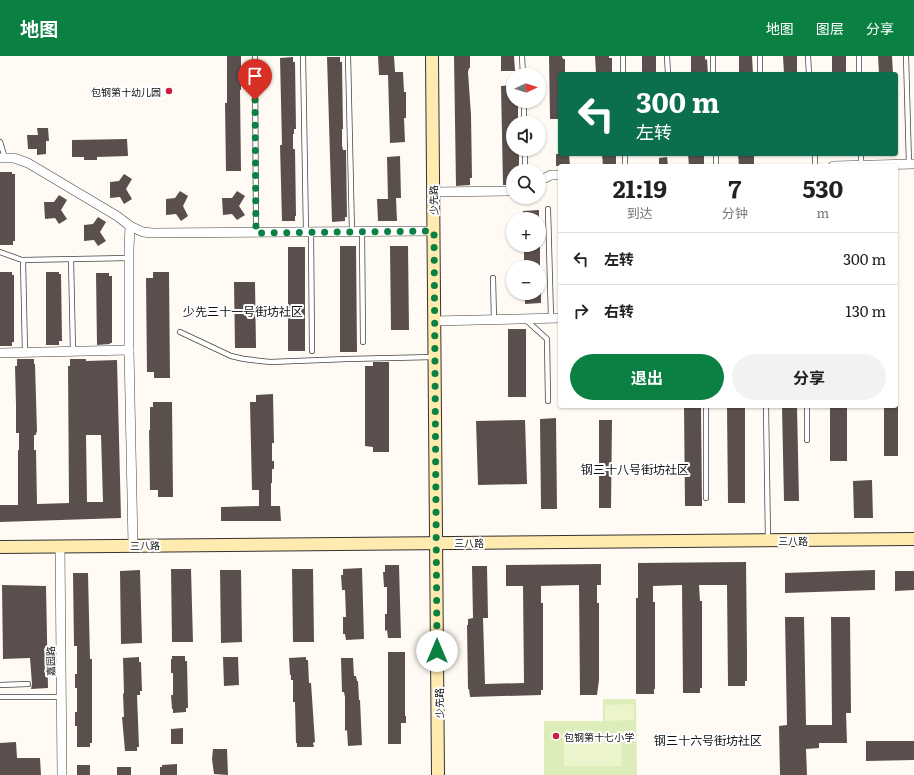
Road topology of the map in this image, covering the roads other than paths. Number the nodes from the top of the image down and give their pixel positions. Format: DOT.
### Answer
graph roads {
  1 [pos="255,56"];
  2 [pos="303,56"];
  3 [pos="348,56"];
  4 [pos="432,56"];
  5 [pos="522,56"];
  6 [pos="623,56"];
  7 [pos="667,56"];
  8 [pos="713,56"];
  9 [pos="760,56"];
  10 [pos="808,56"];
  11 [pos="859,56"];
  12 [pos="906,56"];
  13 [pos="523,68"];
  14 [pos="623,72"];
  15 [pos="668,72"];
  16 [pos="713,72"];
  17 [pos="760,72"];
  18 [pos="809,72"];
  19 [pos="859,72"];
  20 [pos="0,142"];
  21 [pos="3,158"];
  22 [pos="898,164"];
  23 [pos="912,164"];
  24 [pos="558,175"];
  25 [pos="546,178"];
  26 [pos="506,191"];
  27 [pos="433,192"];
  28 [pos="548,210"];
  29 [pos="130,226"];
  30 [pos="434,231"];
  31 [pos="308,232"];
  32 [pos="352,232"];
  33 [pos="362,232"];
  34 [pos="256,233"];
  35 [pos="0,252"];
  36 [pos="129,258"];
  37 [pos="71,259"];
  38 [pos="23,260"];
  39 [pos="493,278"];
  40 [pos="555,318"];
  41 [pos="525,319"];
  42 [pos="494,320"];
  43 [pos="434,321"];
  44 [pos="180,332"];
  45 [pos="363,342"];
  46 [pos="129,350"];
  47 [pos="73,351"];
  48 [pos="312,351"];
  49 [pos="25,353"];
  50 [pos="0,354"];
  51 [pos="435,357"];
  52 [pos="548,401"];
  53 [pos="706,408"];
  54 [pos="766,408"];
  55 [pos="807,408"];
  56 [pos="807,440"];
  57 [pos="706,498"];
  58 [pos="914,539"];
  59 [pos="768,540"];
  60 [pos="436,542"];
  61 [pos="133,545"];
  62 [pos="60,546"];
  63 [pos="0,547"];
  64 [pos="28,684"];
  65 [pos="0,685"];
  66 [pos="0,697"];
  67 [pos="62,697"];
  68 [pos="62,775"];
  69 [pos="438,775"];
  1 -- 34 [label="lane"];
  2 -- 31 [label="lane"];
  3 -- 32 [label="lane"];
  4 -- 27 [label="main road, 少先路"];
  5 -- 13 [label="lane"];
  6 -- 14 [label="lane"];
  7 -- 15 [label="lane"];
  8 -- 16 [label="lane"];
  9 -- 17 [label="lane"];
  10 -- 18 [label="lane"];
  11 -- 19 [label="lane"];
  12 -- 23 [label="lane"];
  20 -- 21 [label="lane"];
  21 -- 29 [label="street"];
  22 -- 23 [label="street"];
  24 -- 25 [label="street"];
  26 -- 27 [label="street"];
  27 -- 30 [label="main road, 少先路"];
  28 -- 40 [label="lane"];
  29 -- 34 [label="street"];
  29 -- 36 [label="street"];
  30 -- 33 [label="street"];
  30 -- 43 [label="main road, 少先路"];
  31 -- 32 [label="street"];
  31 -- 34 [label="street"];
  31 -- 48 [label="lane"];
  32 -- 33 [label="street"];
  33 -- 45 [label="lane"];
  35 -- 38 [label="lane"];
  36 -- 37 [label="lane"];
  36 -- 46 [label="street"];
  37 -- 38 [label="lane"];
  37 -- 47 [label="lane"];
  38 -- 49 [label="lane"];
  39 -- 42 [label="lane"];
  40 -- 41 [label="street"];
  41 -- 42 [label="street"];
  41 -- 52 [label="lane"];
  42 -- 43 [label="street"];
  43 -- 51 [label="main road, 少先路"];
  44 -- 51 [label="lane"];
  46 -- 47 [label="street"];
  46 -- 61 [label="street"];
  47 -- 49 [label="street"];
  49 -- 50 [label="street"];
  51 -- 60 [label="main road, 少先路"];
  53 -- 57 [label="lane"];
  54 -- 59 [label="lane"];
  55 -- 56 [label="lane"];
  58 -- 59 [label="main road, 三八路"];
  59 -- 60 [label="main road, 三八路"];
  60 -- 61 [label="main road, 三八路"];
  60 -- 69 [label="main road, 少先路"];
  61 -- 62 [label="main road, 三八路"];
  62 -- 63 [label="main road, 三八路"];
  62 -- 67 [label="street, 嘉园路"];
  64 -- 65 [label="lane"];
  66 -- 67 [label="lane"];
  67 -- 68 [label="street, 嘉园路"];
}
